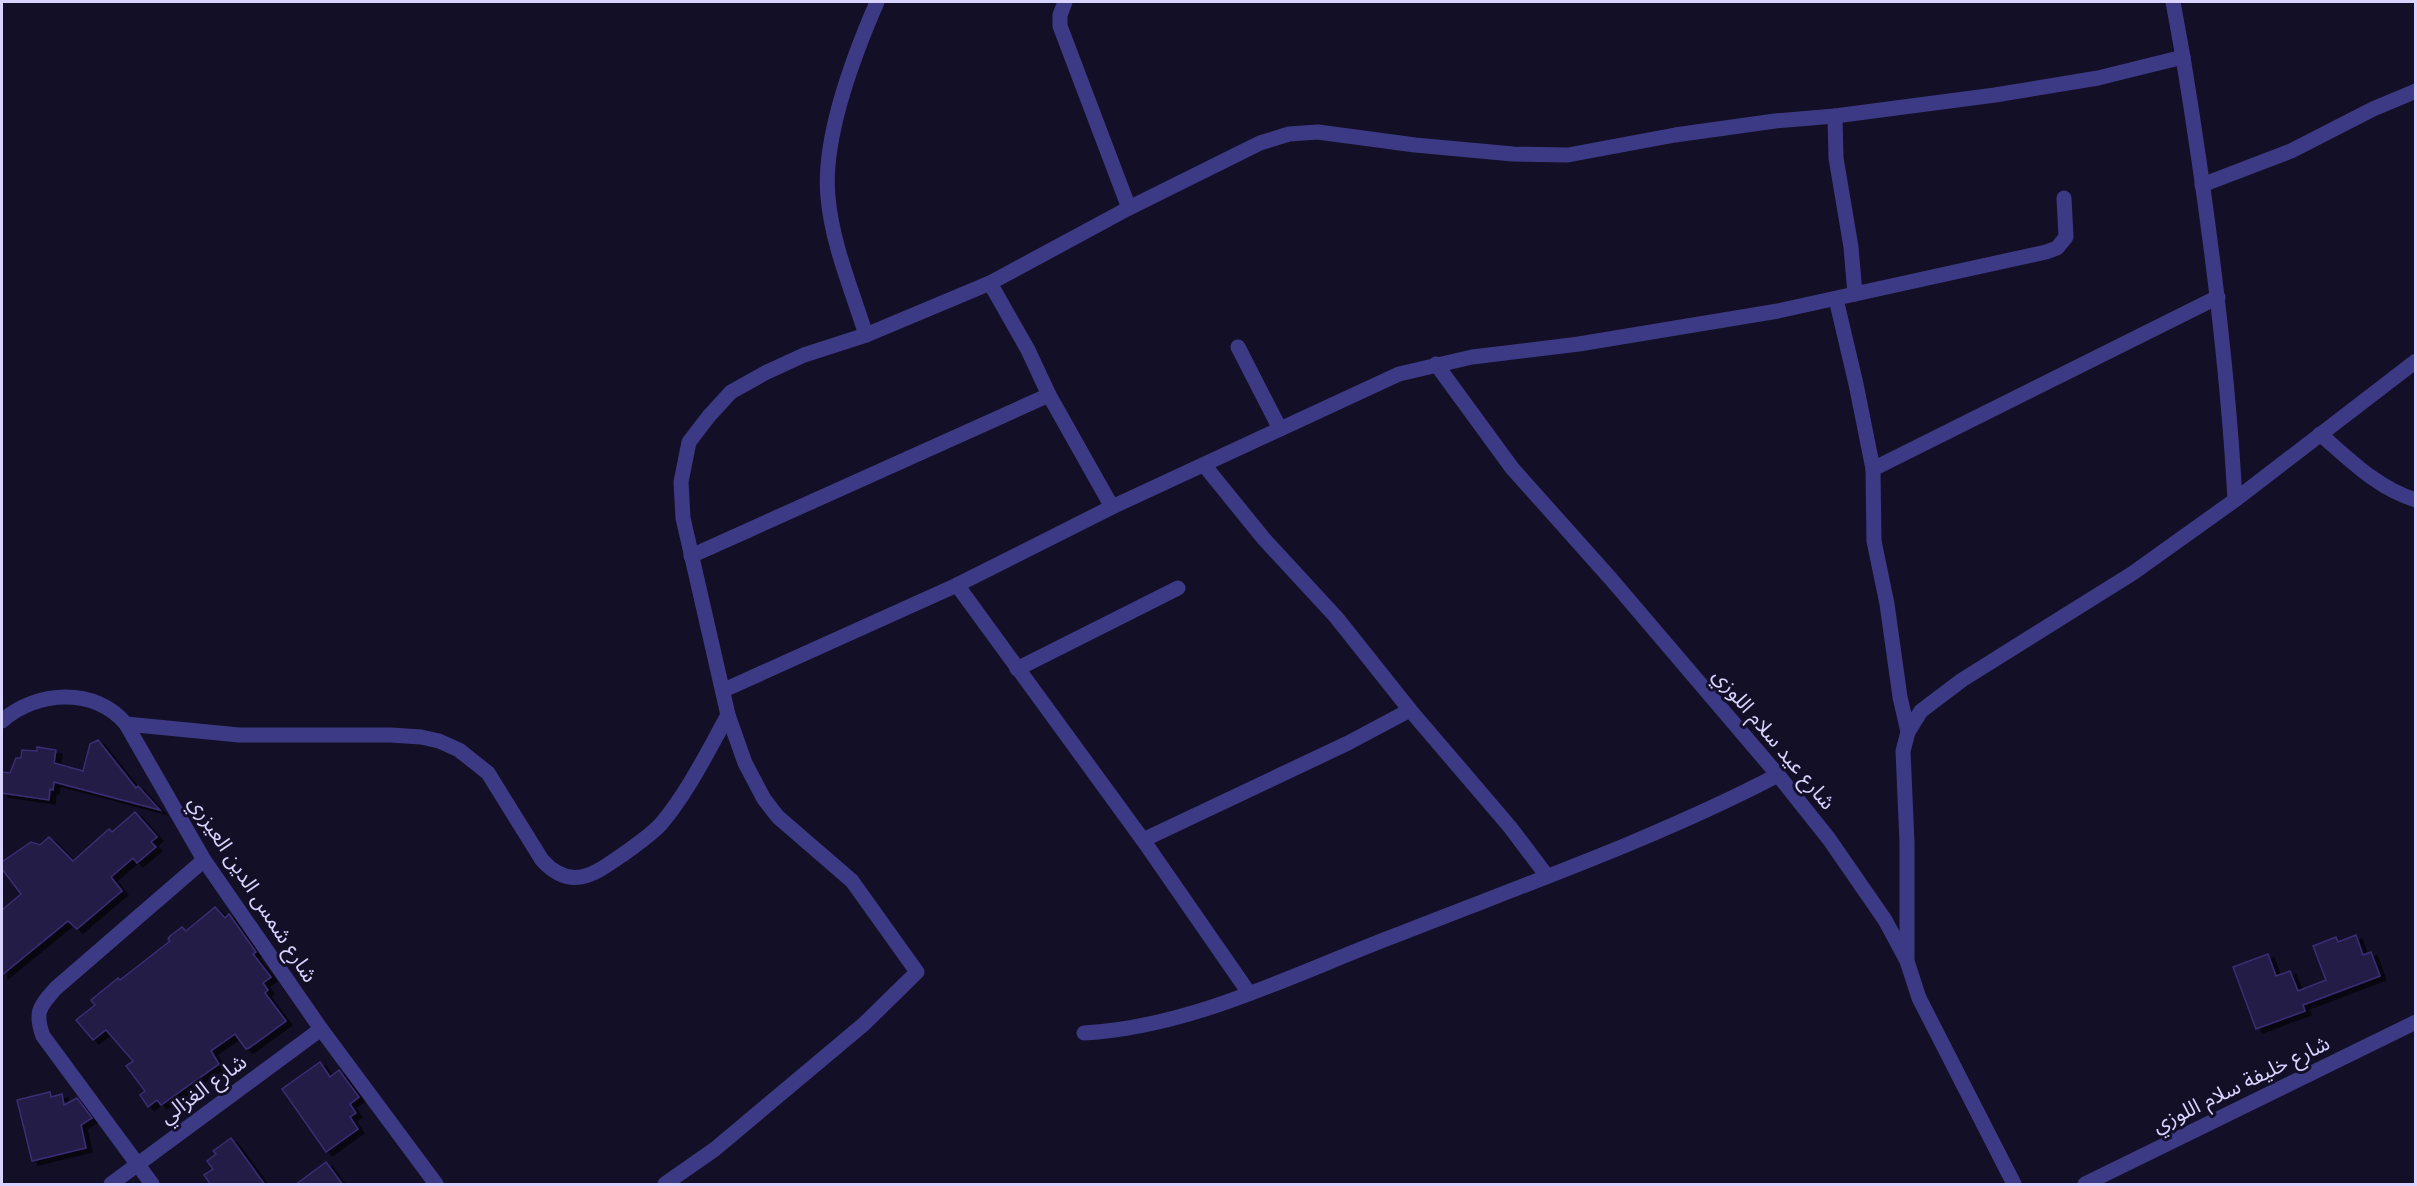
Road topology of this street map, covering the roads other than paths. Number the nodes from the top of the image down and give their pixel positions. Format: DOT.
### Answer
graph roads {
  1 [pos="877,2"];
  2 [pos="1065,2"];
  3 [pos="2173,2"];
  4 [pos="2183,57"];
  5 [pos="2415,91"];
  6 [pos="1835,116"];
  7 [pos="2202,185"];
  8 [pos="2064,198"];
  9 [pos="1129,208"];
  10 [pos="990,283"];
  11 [pos="1855,294"];
  12 [pos="2218,297"];
  13 [pos="1836,299"];
  14 [pos="866,335"];
  15 [pos="1238,347"];
  16 [pos="2415,361"];
  17 [pos="1436,364"];
  18 [pos="1049,395"];
  19 [pos="1280,429"];
  20 [pos="2320,434"];
  21 [pos="1203,465"];
  22 [pos="1873,468"];
  23 [pos="2235,500"];
  24 [pos="2415,500"];
  25 [pos="1113,507"];
  26 [pos="691,556"];
  27 [pos="957,585"];
  28 [pos="1178,588"];
  29 [pos="1017,669"];
  30 [pos="724,690"];
  31 [pos="1410,710"];
  32 [pos="728,715"];
  33 [pos="2,721"];
  34 [pos="126,724"];
  35 [pos="1908,732"];
  36 [pos="1778,775"];
  37 [pos="1143,840"];
  38 [pos="204,860"];
  39 [pos="1547,876"];
  40 [pos="1907,961"];
  41 [pos="1249,993"];
  42 [pos="2415,1022"];
  43 [pos="321,1029"];
  44 [pos="1083,1033"];
  45 [pos="136,1165"];
  46 [pos="111,1185"];
  47 [pos="152,1185"];
  48 [pos="436,1185"];
  49 [pos="665,1185"];
  50 [pos="2014,1185"];
  51 [pos="2085,1185"];
  1 -- 14 [label="street"];
  2 -- 9 [label="street"];
  3 -- 4 [label="street"];
  4 -- 6 [label="street"];
  4 -- 7 [label="street"];
  5 -- 7 [label="street"];
  6 -- 9 [label="street"];
  6 -- 11 [label="street"];
  7 -- 12 [label="street"];
  8 -- 11 [label="street"];
  9 -- 10 [label="street"];
  10 -- 14 [label="street"];
  10 -- 18 [label="street"];
  11 -- 13 [label="street"];
  12 -- 22 [label="street"];
  12 -- 23 [label="street"];
  13 -- 17 [label="street"];
  13 -- 22 [label="street"];
  14 -- 26 [label="street"];
  15 -- 19 [label="street"];
  16 -- 20 [label="street"];
  17 -- 19 [label="street"];
  17 -- 36 [label="street, شارع عيد سلام اللوزي"];
  18 -- 25 [label="street"];
  18 -- 26 [label="street"];
  19 -- 21 [label="street"];
  20 -- 23 [label="street"];
  20 -- 24 [label="street"];
  21 -- 25 [label="street"];
  21 -- 31 [label="street"];
  22 -- 35 [label="street"];
  23 -- 35 [label="street"];
  25 -- 27 [label="street"];
  26 -- 30 [label="street"];
  27 -- 29 [label="street"];
  27 -- 30 [label="street"];
  28 -- 29 [label="street"];
  29 -- 37 [label="street"];
  30 -- 32 [label="street"];
  31 -- 37 [label="street"];
  31 -- 39 [label="street"];
  32 -- 34 [label="street"];
  32 -- 49 [label="street"];
  33 -- 34 [label="street, شارع شمس الدين العيزري"];
  34 -- 38 [label="street, شارع شمس الدين العيزري"];
  35 -- 40 [label="street"];
  36 -- 39 [label="street"];
  36 -- 40 [label="street, شارع عيد سلام اللوزي"];
  37 -- 41 [label="street"];
  38 -- 43 [label="street, شارع شمس الدين العيزري"];
  38 -- 45 [label="street"];
  39 -- 41 [label="street"];
  40 -- 50 [label="street, شارع عيد سلام اللوزي"];
  41 -- 44 [label="street"];
  42 -- 51 [label="street, شارع خليفة سلام اللوزي"];
  43 -- 45 [label="street, شارع الغزالي"];
  43 -- 48 [label="street, شارع شمس الدين العيزري"];
  45 -- 46 [label="street, شارع الغزالي"];
  45 -- 47 [label="street"];
}
